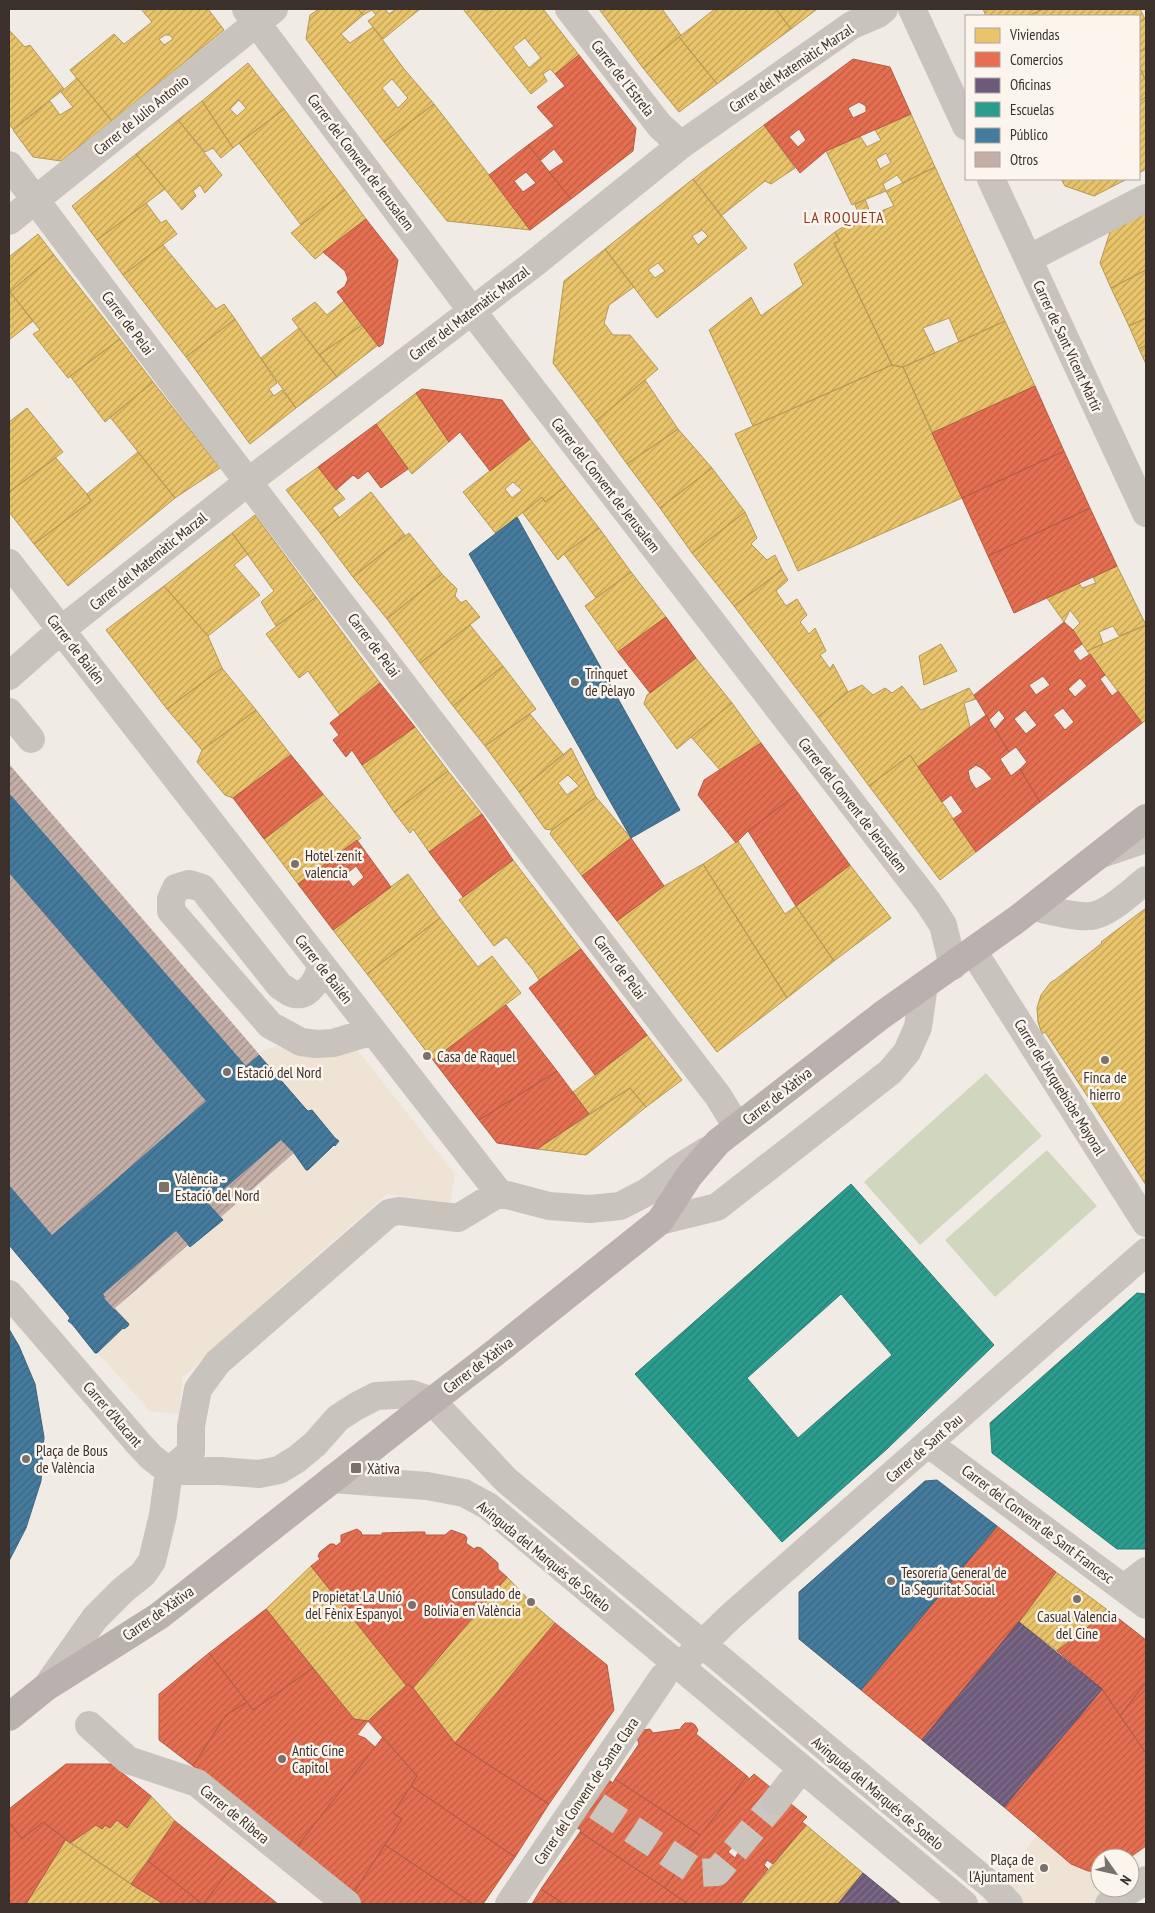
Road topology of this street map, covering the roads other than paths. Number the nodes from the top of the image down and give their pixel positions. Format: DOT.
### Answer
graph roads {
  1 [pos="568,9"];
  2 [pos="846,9"];
  3 [pos="884,9"];
  4 [pos="912,9"];
  5 [pos="259,13"];
  6 [pos="742,100"];
  7 [pos="965,124"];
  8 [pos="681,145"];
  9 [pos="9,165"];
  10 [pos="991,180"];
  11 [pos="1146,198"];
  12 [pos="35,200"];
  13 [pos="9,221"];
  14 [pos="1028,259"];
  15 [pos="472,311"];
  16 [pos="248,482"];
  17 [pos="1146,514"];
  18 [pos="9,563"];
  19 [pos="61,630"];
  20 [pos="9,676"];
  21 [pos="9,712"];
  22 [pos="31,739"];
  23 [pos="1146,818"];
  24 [pos="1146,839"];
  25 [pos="1100,854"];
  26 [pos="1146,880"];
  27 [pos="1034,907"];
  28 [pos="963,959"];
  29 [pos="322,965"];
  30 [pos="924,985"];
  31 [pos="373,1031"];
  32 [pos="737,1127"];
  33 [pos="710,1149"];
  34 [pos="499,1193"];
  35 [pos="660,1221"];
  36 [pos="1146,1224"];
  37 [pos="1146,1252"];
  38 [pos="9,1294"];
  39 [pos="432,1400"];
  40 [pos="929,1444"];
  41 [pos="169,1471"];
  42 [pos="332,1479"];
  43 [pos="1146,1571"];
  44 [pos="1124,1588"];
  45 [pos="1146,1605"];
  46 [pos="700,1644"];
  47 [pos="671,1672"];
  48 [pos="45,1688"];
  49 [pos="9,1717"];
  50 [pos="89,1725"];
  51 [pos="1146,1880"];
  52 [pos="1114,1902"];
  53 [pos="347,1904"];
  54 [pos="509,1904"];
  55 [pos="964,1904"];
  56 [pos="1009,1904"];
  1 -- 8 [label="street, Carrer de l'Estrela"];
  2 -- 6 [label="street"];
  3 -- 6 [label="street, Carrer del Matemàtic Marzal"];
  4 -- 7 [label="street"];
  5 -- 12 [label="street, Carrer de Julio Antonio"];
  5 -- 15 [label="street, Carrer del Convent de Jerusalem"];
  6 -- 8 [label="street, Carrer del Matemàtic Marzal"];
  8 -- 15 [label="street, Carrer del Matemàtic Marzal"];
  9 -- 12 [label="street, Carrer de Pelai"];
  10 -- 14 [label="street, Carrer de Sant Vicent Màrtir"];
  11 -- 14 [label="street"];
  12 -- 13 [label="street, Carrer de Julio Antonio"];
  12 -- 16 [label="street, Carrer de Pelai"];
  14 -- 17 [label="street, Carrer de Sant Vicent Màrtir"];
  15 -- 16 [label="street, Carrer del Matemàtic Marzal"];
  15 -- 28 [label="street, Carrer del Convent de Jerusalem"];
  16 -- 19 [label="street, Carrer del Matemàtic Marzal"];
  16 -- 32 [label="street, Carrer de Pelai"];
  18 -- 19 [label="street, Carrer de Bailén"];
  19 -- 20 [label="street, Carrer del Matemàtic Marzal"];
  19 -- 29 [label="street, Carrer de Bailén"];
  21 -- 22 [label="street"];
  23 -- 25 [label="main road, Carrer de Xàtiva"];
  24 -- 25 [label="street"];
  25 -- 27 [label="main road, Carrer de Xàtiva"];
  26 -- 27 [label="street"];
  27 -- 28 [label="main road, Carrer de Xàtiva"];
  28 -- 30 [label="main road, Carrer de Xàtiva"];
  28 -- 36 [label="street, Carrer de l'Arquebisbe Mayoral"];
  29 -- 31 [label="street, Carrer de Bailén"];
  29 -- 31 [label="street"];
  30 -- 32 [label="main road, Carrer de Xàtiva"];
  30 -- 35 [label="street"];
  31 -- 34 [label="street, Carrer de Bailén"];
  32 -- 33 [label="main road, Carrer de Xàtiva"];
  33 -- 34 [label="street"];
  33 -- 35 [label="main road, Carrer de Xàtiva"];
  34 -- 41 [label="street"];
  35 -- 39 [label="main road, Carrer de Xàtiva"];
  37 -- 40 [label="street, Carrer de Sant Pau"];
  38 -- 41 [label="street, Carrer d'Alacant"];
  39 -- 41 [label="street, Carrer de Xàtiva"];
  39 -- 42 [label="main road, Carrer de Xàtiva"];
  39 -- 46 [label="street, Avinguda del Marqués de Sotelo"];
  40 -- 44 [label="street, Carrer del Convent de Sant Francesc"];
  40 -- 46 [label="street, Carrer de Sant Pau"];
  41 -- 48 [label="street, Carrer de Xàtiva"];
  42 -- 47 [label="street, Avinguda del Marqués de Sotelo"];
  42 -- 48 [label="main road, Carrer de Xàtiva"];
  43 -- 44 [label="street"];
  44 -- 45 [label="street, Carrer del Convent de Sant Francesc"];
  46 -- 47 [label="street"];
  46 -- 56 [label="street, Avinguda del Marqués de Sotelo"];
  47 -- 54 [label="street, Carrer del Convent de Santa Clara"];
  47 -- 55 [label="street, Avinguda del Marqués de Sotelo"];
  48 -- 49 [label="main road, Carrer de Xàtiva"];
  50 -- 53 [label="street, Carrer de Ribera"];
  51 -- 52 [label="street"];
}
